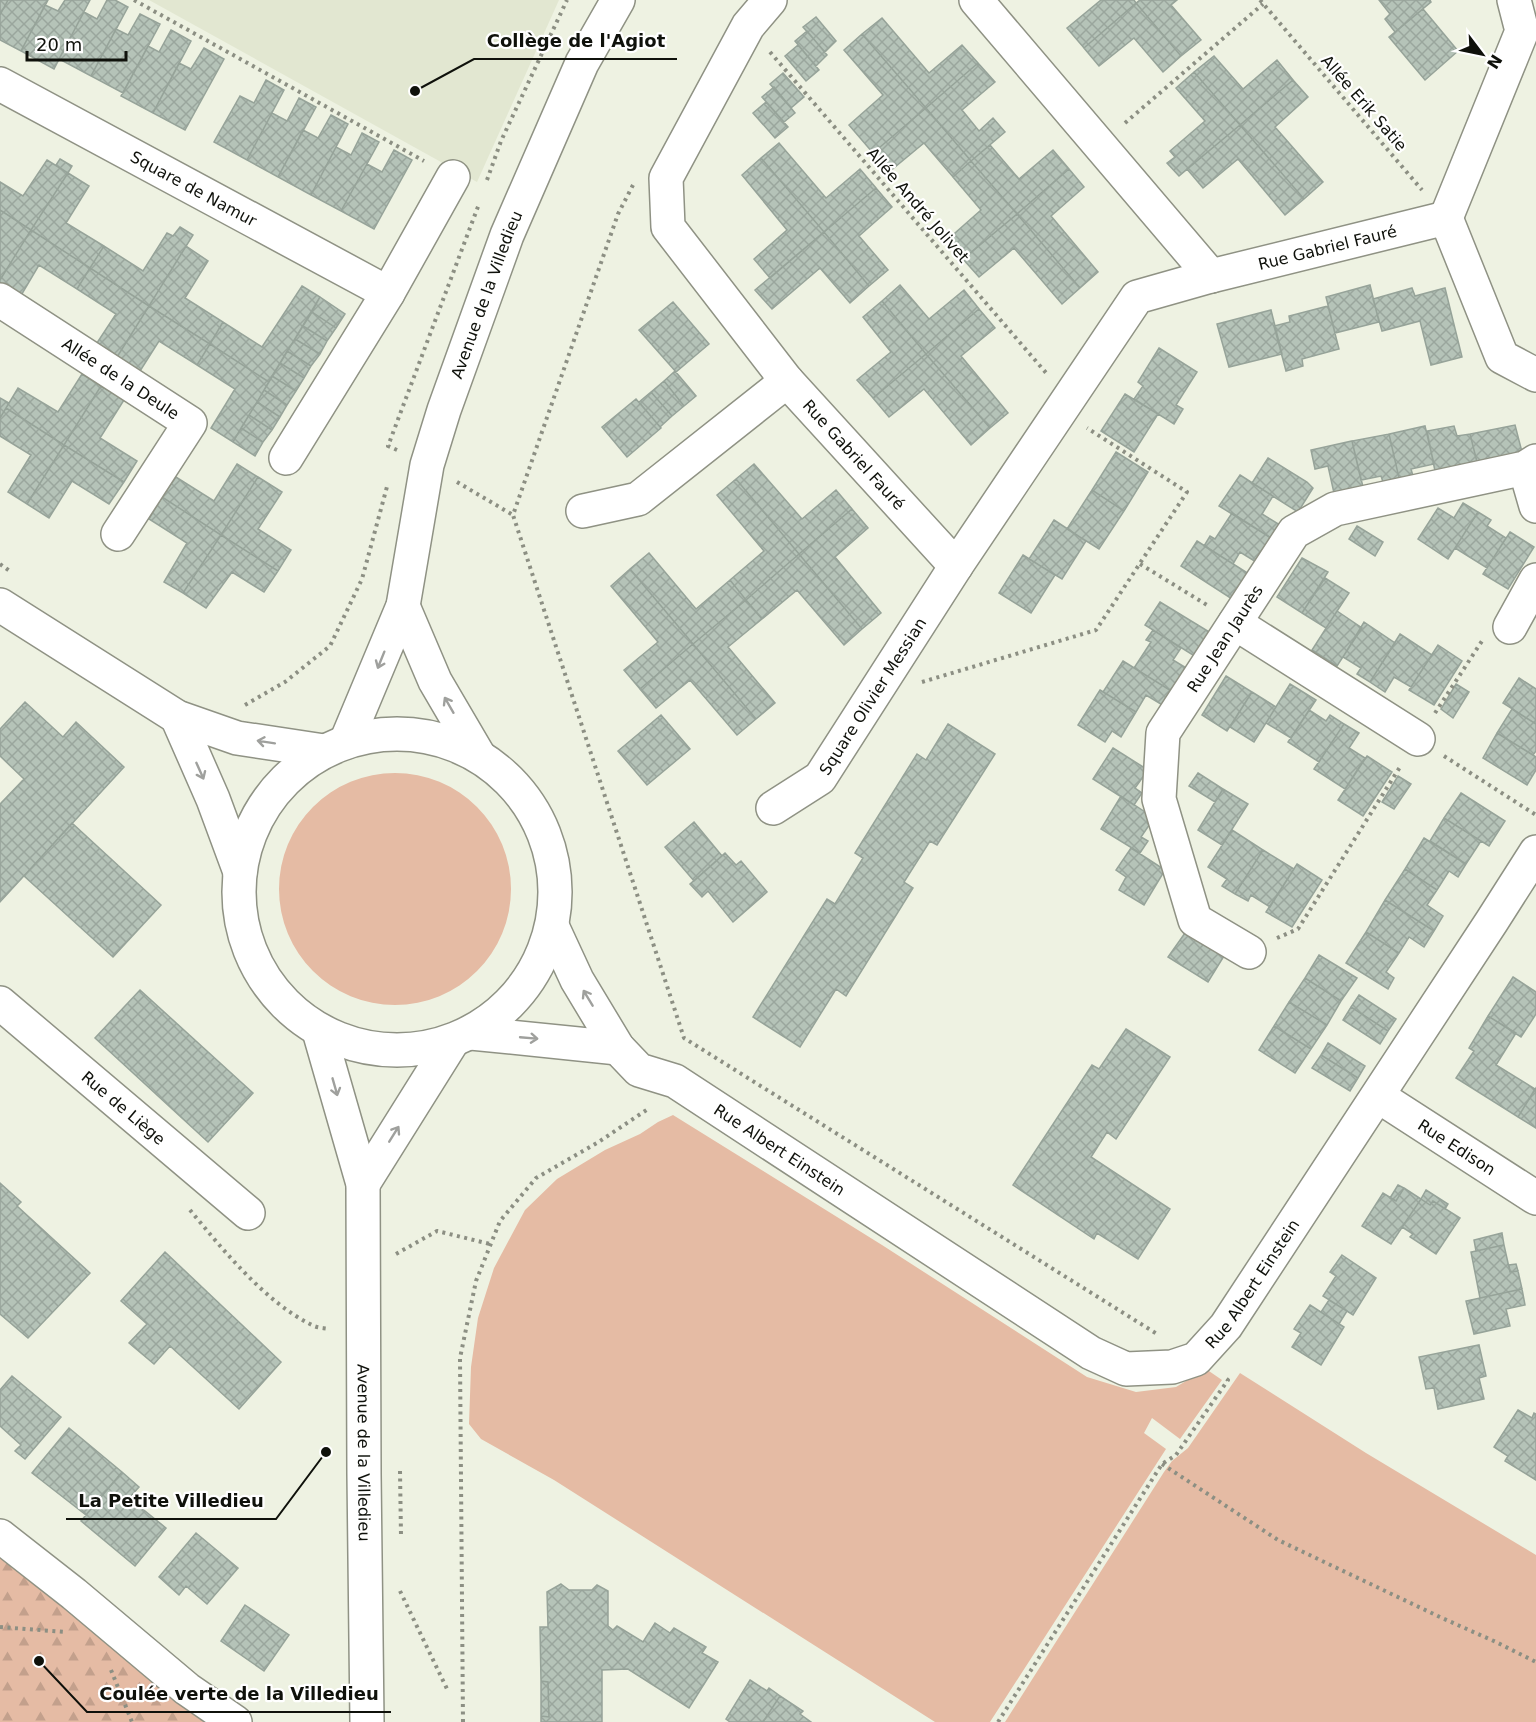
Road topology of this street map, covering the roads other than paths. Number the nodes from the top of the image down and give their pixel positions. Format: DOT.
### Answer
graph roads {
  1 [pos="618,0"];
  2 [pos="770,0"];
  3 [pos="976,0"];
  4 [pos="1524,21"];
  5 [pos="0,84"];
  6 [pos="453,177"];
  7 [pos="1446,218"];
  8 [pos="1211,276"];
  9 [pos="388,293"];
  10 [pos="0,300"];
  11 [pos="1536,375"];
  12 [pos="787,381"];
  13 [pos="286,458"];
  14 [pos="1531,465"];
  15 [pos="1536,506"];
  16 [pos="583,511"];
  17 [pos="118,534"];
  18 [pos="956,566"];
  19 [pos="1536,580"];
  20 [pos="0,605"];
  21 [pos="403,606"];
  22 [pos="1235,623"];
  23 [pos="1510,627"];
  24 [pos="177,717"];
  25 [pos="1418,739"];
  26 [pos="335,747"];
  27 [pos="479,756"];
  28 [pos="772,808"];
  29 [pos="1536,852"];
  30 [pos="240,872"];
  31 [pos="552,926"];
  32 [pos="1249,952"];
  33 [pos="0,1004"];
  34 [pos="319,1030"];
  35 [pos="461,1037"];
  36 [pos="618,1048"];
  37 [pos="1378,1096"];
  38 [pos="363,1184"];
  39 [pos="1536,1198"];
  40 [pos="248,1213"];
  41 [pos="0,1536"];
  42 [pos="235,1722"];
  43 [pos="367,1722"];
  1 -- 21 [label="street, Avenue de la Villedieu"];
  2 -- 12 [label="street, Rue Gabriel Fauré"];
  3 -- 8 [label="street"];
  4 -- 7 [label="street"];
  5 -- 9 [label="street, Square de Namur"];
  6 -- 9 [label="street"];
  7 -- 8 [label="street, Rue Gabriel Fauré"];
  7 -- 11 [label="street"];
  8 -- 18 [label="street, Rue Gabriel Fauré"];
  9 -- 13 [label="street"];
  10 -- 17 [label="street, Allée de la Deule"];
  12 -- 16 [label="street"];
  12 -- 18 [label="street, Rue Gabriel Fauré"];
  14 -- 15 [label="street"];
  14 -- 22 [label="street, Rue Jean Jaurès"];
  18 -- 28 [label="street, Square Olivier Messian"];
  19 -- 23 [label="street"];
  20 -- 24 [label="street"];
  21 -- 26 [label="street, Avenue de la Villedieu, one-way"];
  27 -- 21 [label="street, one-way"];
  22 -- 25 [label="street"];
  22 -- 32 [label="street, Rue Jean Jaurès"];
  26 -- 24 [label="street, one-way"];
  24 -- 30 [label="street, one-way"];
  26 -- 27 [label="street"];
  26 -- 30 [label="street"];
  27 -- 31 [label="street"];
  29 -- 37 [label="street, Rue Albert Einstein"];
  30 -- 34 [label="street"];
  31 -- 35 [label="street"];
  36 -- 31 [label="street, Rue Albert Einstein, one-way"];
  33 -- 40 [label="street, Rue de Liège"];
  34 -- 35 [label="street"];
  34 -- 38 [label="street, Avenue de la Villedieu, one-way"];
  35 -- 36 [label="street, one-way"];
  38 -- 35 [label="street, one-way"];
  36 -- 37 [label="street, Rue Albert Einstein"];
  37 -- 39 [label="street, Rue Edison"];
  38 -- 43 [label="street, Avenue de la Villedieu"];
  41 -- 42 [label="street"];
}
